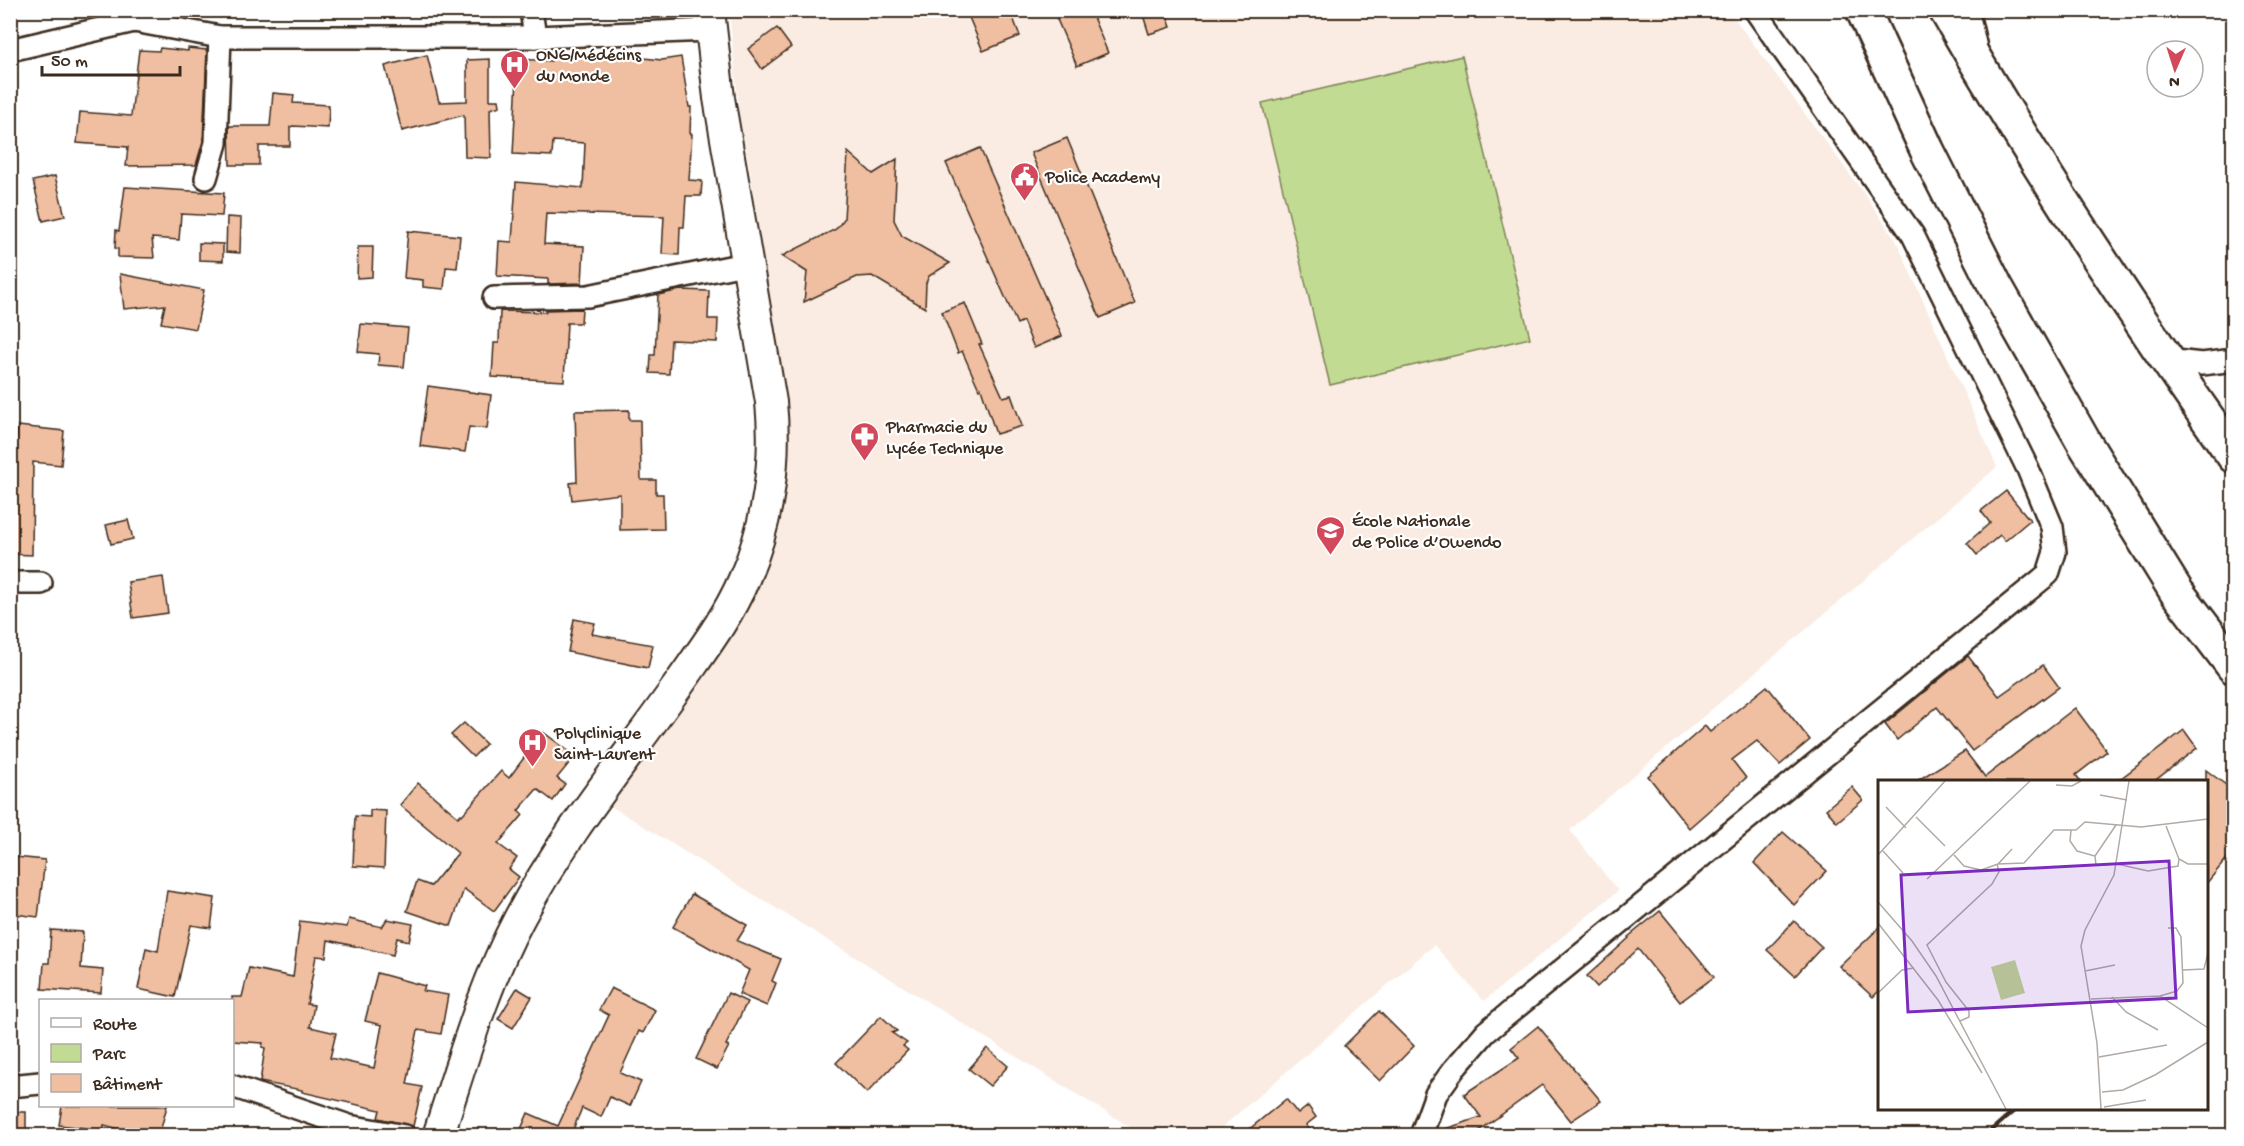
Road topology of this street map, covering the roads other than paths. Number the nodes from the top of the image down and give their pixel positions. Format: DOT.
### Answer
graph roads {
  1 [pos="531,10"];
  2 [pos="1755,10"];
  3 [pos="1863,10"];
  4 [pos="1946,10"];
  5 [pos="1973,10"];
  6 [pos="125,16"];
  7 [pos="710,20"];
  8 [pos="220,37"];
  9 [pos="535,37"];
  10 [pos="10,50"];
  11 [pos="1991,89"];
  12 [pos="206,178"];
  13 [pos="749,263"];
  14 [pos="494,298"];
  15 [pos="2166,360"];
  16 [pos="2234,360"];
  17 [pos="2234,456"];
  18 [pos="10,583"];
  19 [pos="41,584"];
  20 [pos="2234,667"];
  21 [pos="39,1083"];
  22 [pos="10,1086"];
  23 [pos="234,1087"];
  24 [pos="405,1136"];
  25 [pos="438,1136"];
  26 [pos="1424,1136"];
  1 -- 9 [label="street"];
  2 -- 26 [label="street"];
  3 -- 20 [label="highway"];
  4 -- 11 [label="highway"];
  5 -- 11 [label="lane"];
  6 -- 8 [label="street"];
  6 -- 10 [label="street"];
  7 -- 9 [label="street"];
  7 -- 13 [label="street"];
  8 -- 9 [label="street"];
  8 -- 12 [label="street"];
  11 -- 15 [label="highway"];
  13 -- 14 [label="street"];
  13 -- 25 [label="street"];
  15 -- 16 [label="street"];
  15 -- 17 [label="highway"];
  18 -- 19 [label="street"];
  21 -- 22 [label="street"];
  23 -- 24 [label="street"];
}
